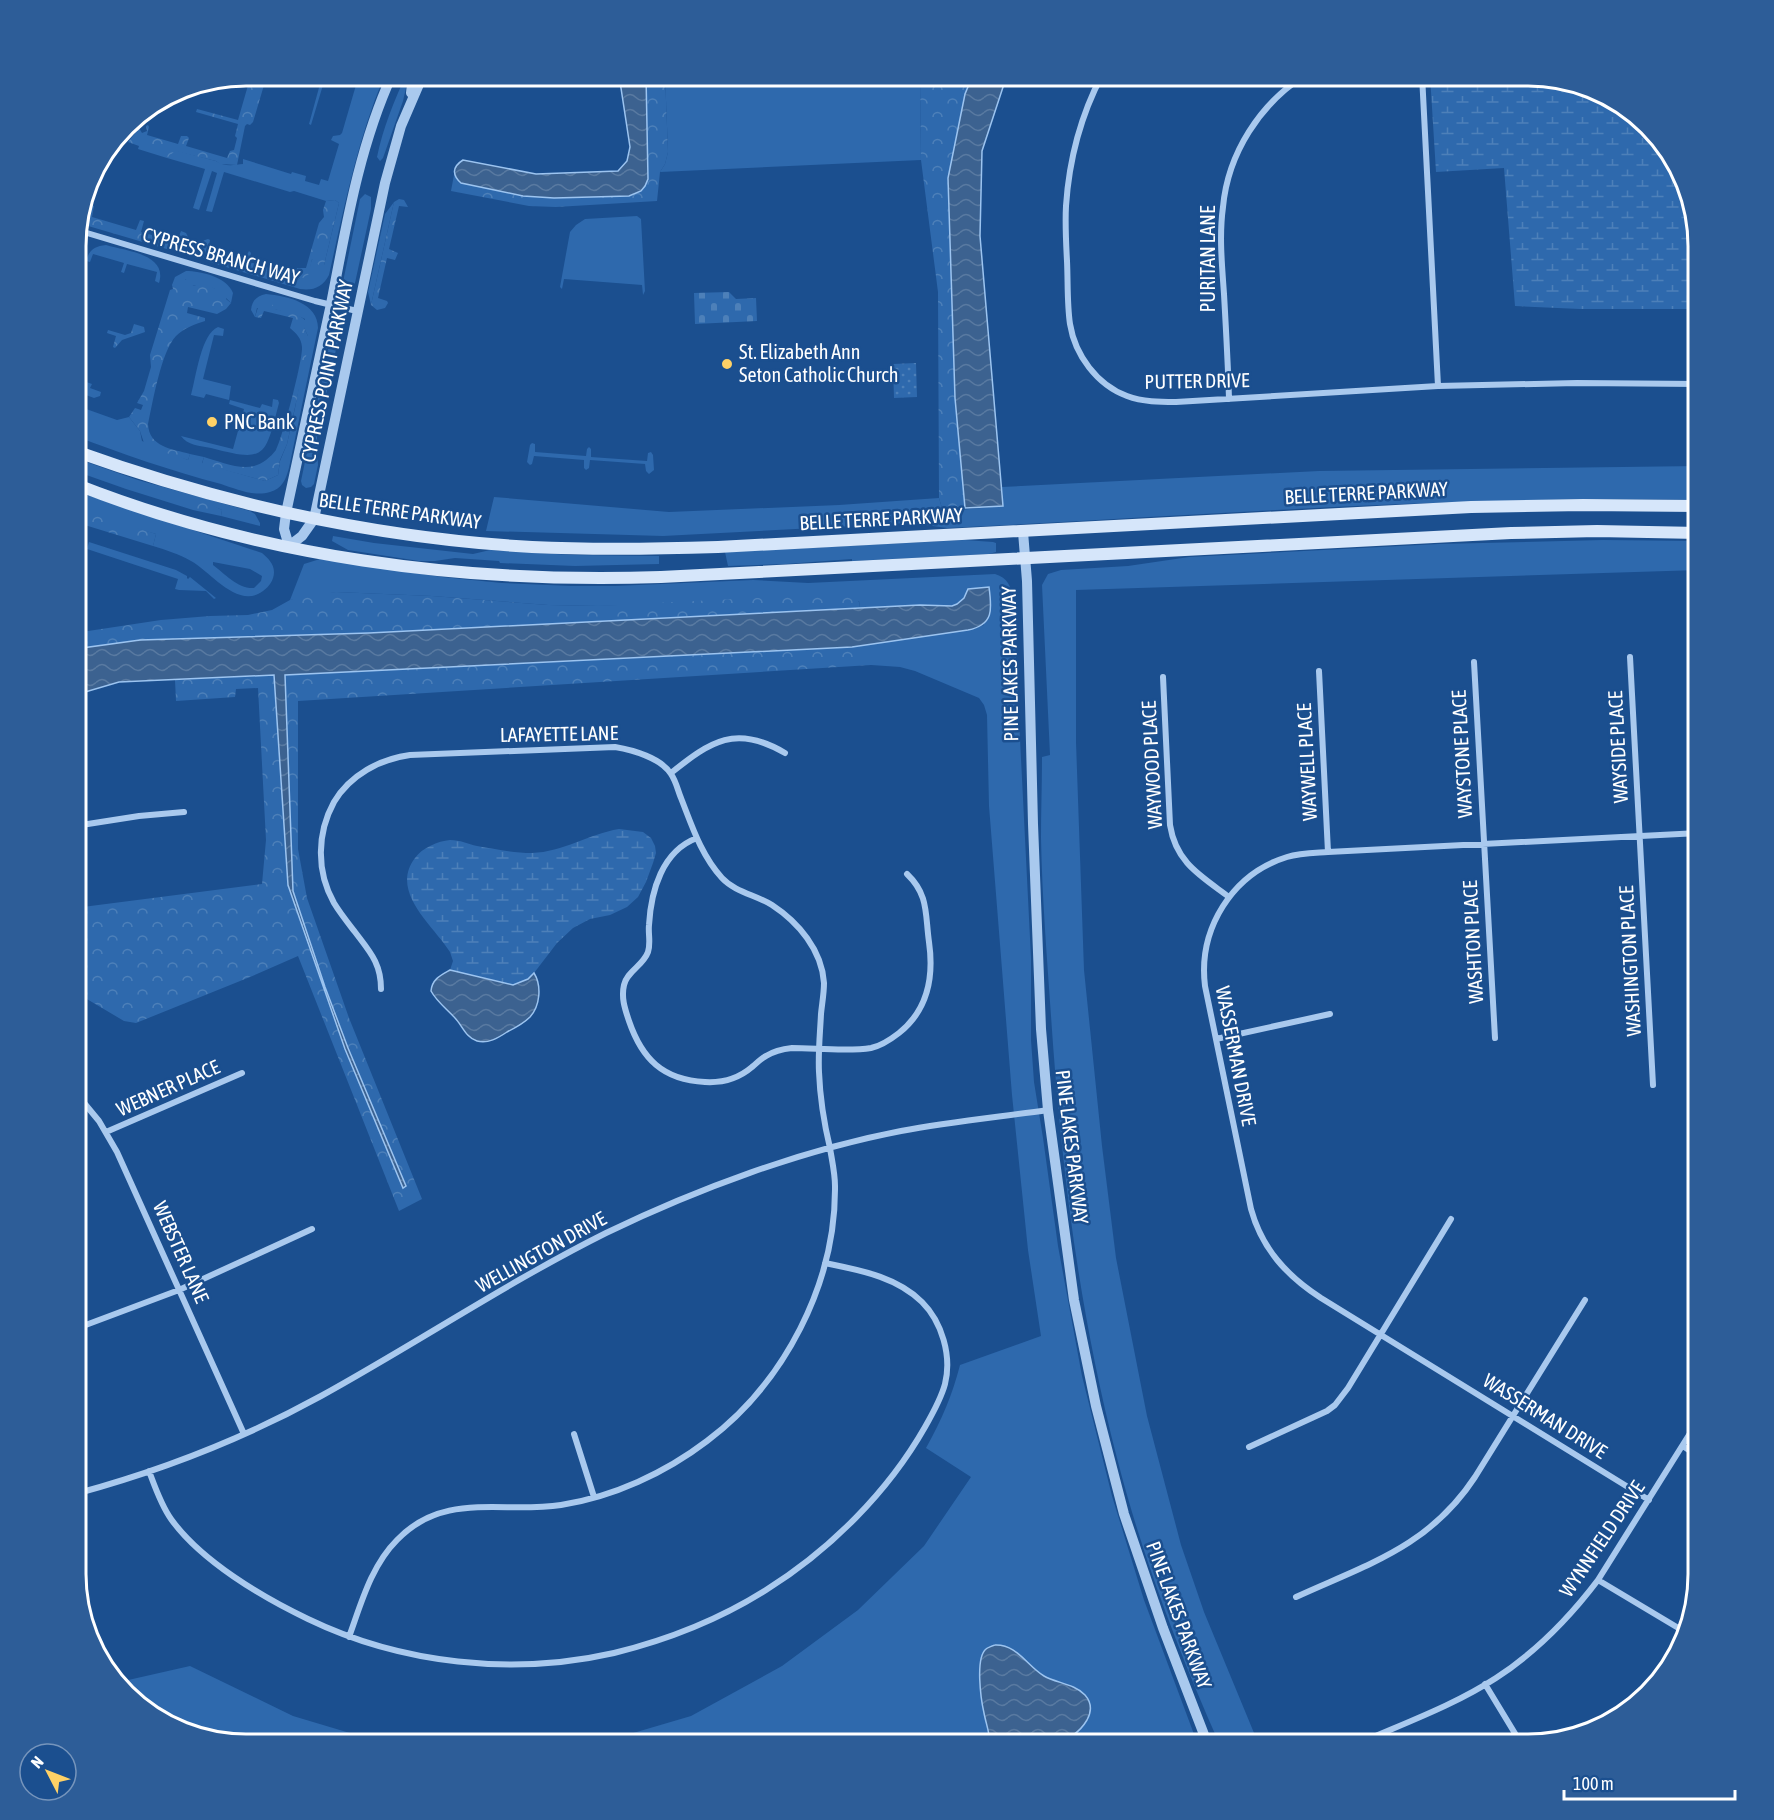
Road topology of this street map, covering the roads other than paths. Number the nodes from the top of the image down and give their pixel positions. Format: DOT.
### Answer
graph roads {
  1 [pos="387,86"];
  2 [pos="411,86"];
  3 [pos="418,86"];
  4 [pos="1097,86"];
  5 [pos="1291,86"];
  6 [pos="1423,86"];
  7 [pos="408,108"];
  8 [pos="86,233"];
  9 [pos="330,305"];
  10 [pos="357,311"];
  11 [pos="1688,384"];
  12 [pos="1438,386"];
  13 [pos="1230,399"];
  14 [pos="86,455"];
  15 [pos="86,488"];
  16 [pos="1688,506"];
  17 [pos="286,513"];
  18 [pos="314,519"];
  19 [pos="1023,532"];
  20 [pos="1688,533"];
  21 [pos="289,546"];
  22 [pos="1025,558"];
  23 [pos="1630,657"];
  24 [pos="1474,662"];
  25 [pos="1319,671"];
  26 [pos="1163,677"];
  27 [pos="785,753"];
  28 [pos="671,773"];
  29 [pos="184,813"];
  30 [pos="86,824"];
  31 [pos="1688,833"];
  32 [pos="1639,836"];
  33 [pos="697,838"];
  34 [pos="1484,844"];
  35 [pos="1328,852"];
  36 [pos="907,874"];
  37 [pos="1229,897"];
  38 [pos="381,989"];
  39 [pos="1330,1014"];
  40 [pos="1495,1038"];
  41 [pos="1215,1039"];
  42 [pos="819,1048"];
  43 [pos="242,1073"];
  44 [pos="1653,1085"];
  45 [pos="86,1106"];
  46 [pos="1048,1110"];
  47 [pos="106,1132"];
  48 [pos="830,1148"];
  49 [pos="1451,1219"];
  50 [pos="312,1229"];
  51 [pos="825,1263"];
  52 [pos="179,1290"];
  53 [pos="1585,1300"];
  54 [pos="86,1325"];
  55 [pos="1380,1334"];
  56 [pos="1513,1416"];
  57 [pos="244,1434"];
  58 [pos="574,1434"];
  59 [pos="1688,1438"];
  60 [pos="1683,1446"];
  61 [pos="1249,1447"];
  62 [pos="1688,1449"];
  63 [pos="148,1471"];
  64 [pos="86,1491"];
  65 [pos="594,1497"];
  66 [pos="1649,1500"];
  67 [pos="1598,1580"];
  68 [pos="1296,1597"];
  69 [pos="1679,1628"];
  70 [pos="349,1637"];
  71 [pos="1485,1684"];
  72 [pos="1204,1735"];
  73 [pos="1377,1735"];
  74 [pos="1516,1735"];
  1 -- 9 [label="street, CYPRESS POINT PARKWAY"];
  2 -- 7 [label="street"];
  3 -- 7 [label="street, CYPRESS POINT PARKWAY"];
  4 -- 13 [label="street, PUTTER DRIVE"];
  5 -- 13 [label="street, PURITAN LANE"];
  6 -- 12 [label="street"];
  7 -- 10 [label="street, CYPRESS POINT PARKWAY"];
  8 -- 9 [label="street, CYPRESS BRANCH WAY"];
  9 -- 10 [label="street, CYPRESS BRANCH WAY"];
  9 -- 17 [label="street, CYPRESS POINT PARKWAY"];
  10 -- 18 [label="street, CYPRESS POINT PARKWAY"];
  11 -- 12 [label="street, PUTTER DRIVE"];
  12 -- 13 [label="street, PUTTER DRIVE"];
  14 -- 17 [label="main road, BELLE TERRE PARKWAY"];
  15 -- 21 [label="main road"];
  16 -- 19 [label="main road, BELLE TERRE PARKWAY"];
  17 -- 18 [label="main road, BELLE TERRE PARKWAY"];
  17 -- 21 [label="street, CYPRESS POINT PARKWAY"];
  18 -- 19 [label="main road, BELLE TERRE PARKWAY"];
  18 -- 21 [label="street, CYPRESS POINT PARKWAY"];
  19 -- 22 [label="street, PINE LAKES PARKWAY"];
  20 -- 22 [label="main road"];
  21 -- 22 [label="main road"];
  22 -- 46 [label="street, PINE LAKES PARKWAY"];
  23 -- 32 [label="street, WAYSIDE PLACE"];
  24 -- 34 [label="street, WAYSTONE PLACE"];
  25 -- 35 [label="street, WAYWELL PLACE"];
  26 -- 37 [label="street, WAYWOOD PLACE"];
  27 -- 28 [label="street"];
  28 -- 33 [label="street"];
  28 -- 38 [label="street, LAFAYETTE LANE"];
  29 -- 30 [label="street"];
  31 -- 32 [label="street, WASSERMAN DRIVE"];
  32 -- 34 [label="street, WASSERMAN DRIVE"];
  32 -- 44 [label="street, WASHINGTON PLACE"];
  33 -- 42 [label="street"];
  33 -- 42 [label="street"];
  34 -- 35 [label="street, WASSERMAN DRIVE"];
  34 -- 40 [label="street, WASHTON PLACE"];
  35 -- 37 [label="street, WASSERMAN DRIVE"];
  36 -- 42 [label="street"];
  37 -- 41 [label="street, WASSERMAN DRIVE"];
  39 -- 41 [label="street"];
  41 -- 55 [label="street, WASSERMAN DRIVE"];
  42 -- 48 [label="street"];
  43 -- 47 [label="street, WEBNER PLACE"];
  45 -- 47 [label="street, WEBSTER LANE"];
  46 -- 48 [label="street, WELLINGTON DRIVE"];
  46 -- 72 [label="street, PINE LAKES PARKWAY"];
  47 -- 52 [label="street, WEBSTER LANE"];
  48 -- 51 [label="street"];
  48 -- 57 [label="street, WELLINGTON DRIVE"];
  49 -- 55 [label="street"];
  50 -- 52 [label="street"];
  51 -- 65 [label="street"];
  51 -- 70 [label="street"];
  52 -- 54 [label="street"];
  52 -- 57 [label="street, WEBSTER LANE"];
  53 -- 56 [label="street"];
  55 -- 56 [label="street, WASSERMAN DRIVE"];
  55 -- 61 [label="street"];
  56 -- 66 [label="street, WASSERMAN DRIVE"];
  56 -- 68 [label="street"];
  57 -- 63 [label="street, WELLINGTON DRIVE"];
  58 -- 65 [label="street"];
  59 -- 60 [label="street, WYNNFIELD DRIVE"];
  60 -- 62 [label="street"];
  60 -- 66 [label="street, WYNNFIELD DRIVE"];
  63 -- 64 [label="street, WELLINGTON DRIVE"];
  63 -- 70 [label="street"];
  65 -- 70 [label="street"];
  66 -- 67 [label="street, WYNNFIELD DRIVE"];
  67 -- 69 [label="street"];
  67 -- 71 [label="street, WYNNFIELD DRIVE"];
  71 -- 73 [label="street, WYNNFIELD DRIVE"];
  71 -- 74 [label="street"];
}
